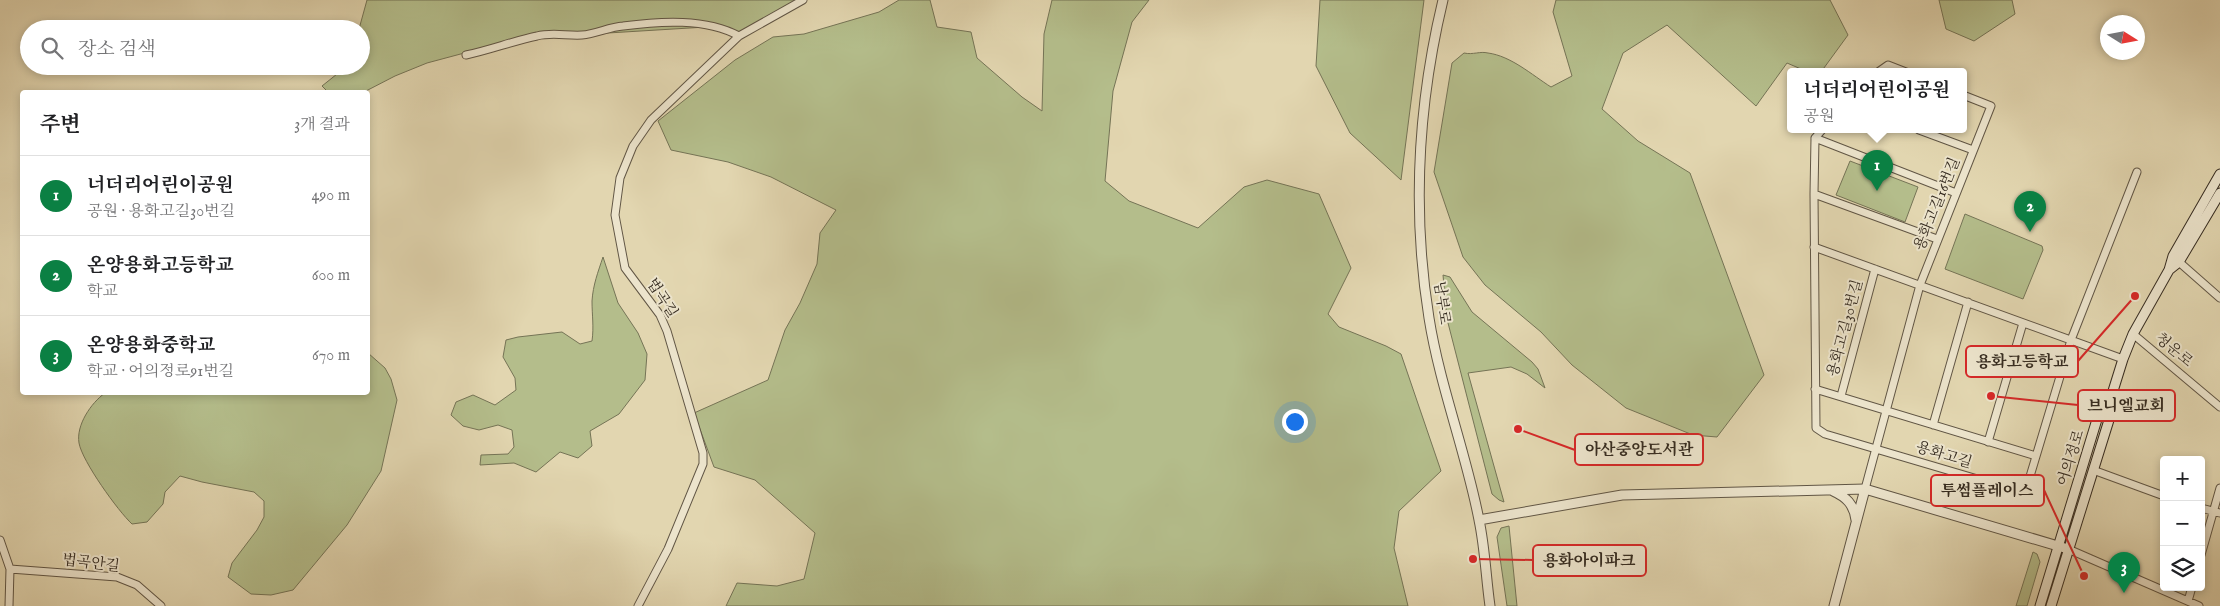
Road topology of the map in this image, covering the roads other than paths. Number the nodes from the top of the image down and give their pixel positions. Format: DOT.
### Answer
graph roads {
  1 [pos="803,0"];
  2 [pos="1443,0"];
  3 [pos="739,36"];
  4 [pos="466,55"];
  5 [pos="1884,68"];
  6 [pos="1896,68"];
  7 [pos="1967,97"];
  8 [pos="1819,133"];
  9 [pos="1927,133"];
  10 [pos="1815,138"];
  11 [pos="1973,150"];
  12 [pos="2137,172"];
  13 [pos="2220,174"];
  14 [pos="2220,193"];
  15 [pos="1814,194"];
  16 [pos="1956,194"];
  17 [pos="1937,239"];
  18 [pos="1814,247"];
  19 [pos="2179,262"];
  20 [pos="1875,269"];
  21 [pos="2169,270"];
  22 [pos="1920,285"];
  23 [pos="2220,298"];
  24 [pos="1968,302"];
  25 [pos="2023,323"];
  26 [pos="2133,334"];
  27 [pos="2070,340"];
  28 [pos="2123,359"];
  29 [pos="1815,389"];
  30 [pos="1841,396"];
  31 [pos="2108,407"];
  32 [pos="2220,407"];
  33 [pos="1886,410"];
  34 [pos="1933,425"];
  35 [pos="1988,442"];
  36 [pos="1876,449"];
  37 [pos="2036,456"];
  38 [pos="2093,470"];
  39 [pos="2220,488"];
  40 [pos="1865,489"];
  41 [pos="1830,490"];
  42 [pos="2160,495"];
  43 [pos="2217,512"];
  44 [pos="1479,520"];
  45 [pos="1856,523"];
  46 [pos="0,540"];
  47 [pos="2058,546"];
  48 [pos="2204,546"];
  49 [pos="2068,549"];
  50 [pos="10,569"];
  51 [pos="2191,591"];
  52 [pos="2188,601"];
  53 [pos="9,606"];
  54 [pos="161,606"];
  55 [pos="638,606"];
  56 [pos="1490,606"];
  57 [pos="1834,606"];
  58 [pos="2040,606"];
  59 [pos="2051,606"];
  60 [pos="2199,606"];
  1 -- 3 [label="street, 법곡길"];
  2 -- 44 [label="street, 남부로"];
  3 -- 4 [label="street"];
  3 -- 55 [label="street, 법곡길"];
  5 -- 6 [label="street"];
  7 -- 11 [label="street, 용화고길16번길"];
  8 -- 10 [label="street"];
  9 -- 11 [label="street"];
  10 -- 15 [label="street, 용화고길30번길"];
  10 -- 16 [label="street"];
  11 -- 16 [label="street, 용화고길16번길"];
  12 -- 27 [label="street, 용화고길"];
  13 -- 21 [label="street, 어의정로"];
  14 -- 19 [label="street, 어의정로"];
  15 -- 17 [label="street"];
  15 -- 18 [label="street, 용화고길30번길"];
  16 -- 17 [label="street, 용화고길16번길"];
  17 -- 22 [label="street, 용화고길16번길"];
  18 -- 20 [label="street, 용화고길30번길"];
  18 -- 29 [label="street, 용화고길30번길"];
  19 -- 21 [label="street, 어의정로"];
  19 -- 23 [label="street"];
  20 -- 22 [label="street, 용화고길30번길"];
  20 -- 30 [label="street, 용화고길30번길"];
  21 -- 26 [label="street, 어의정로"];
  22 -- 24 [label="street"];
  22 -- 33 [label="street"];
  24 -- 25 [label="street"];
  24 -- 34 [label="street, 용화고길"];
  25 -- 27 [label="street"];
  25 -- 35 [label="street, 용화고길"];
  26 -- 28 [label="street, 어의정로"];
  26 -- 32 [label="street, 청운로"];
  27 -- 28 [label="street"];
  27 -- 37 [label="street, 용화고길"];
  28 -- 31 [label="street, 어의정로"];
  29 -- 30 [label="street, 용화고길30번길"];
  29 -- 36 [label="street, 용화고길30번길"];
  30 -- 33 [label="street"];
  31 -- 38 [label="street, 어의정로"];
  31 -- 47 [label="street, 어의정로"];
  33 -- 34 [label="street"];
  33 -- 36 [label="street"];
  34 -- 35 [label="street"];
  35 -- 37 [label="street"];
  36 -- 37 [label="street, 용화고길"];
  36 -- 40 [label="street"];
  38 -- 42 [label="street"];
  38 -- 49 [label="street, 어의정로"];
  39 -- 43 [label="street"];
  40 -- 41 [label="street"];
  40 -- 45 [label="street"];
  40 -- 47 [label="street"];
  41 -- 44 [label="street"];
  41 -- 45 [label="street"];
  43 -- 48 [label="street"];
  44 -- 56 [label="street, 남부로"];
  45 -- 57 [label="street"];
  46 -- 50 [label="street"];
  47 -- 49 [label="street"];
  47 -- 58 [label="street, 어의정로"];
  49 -- 52 [label="street"];
  49 -- 59 [label="street, 어의정로"];
  50 -- 53 [label="street"];
  50 -- 54 [label="street, 법곡안길"];
  51 -- 52 [label="street"];
  52 -- 60 [label="street"];
}
